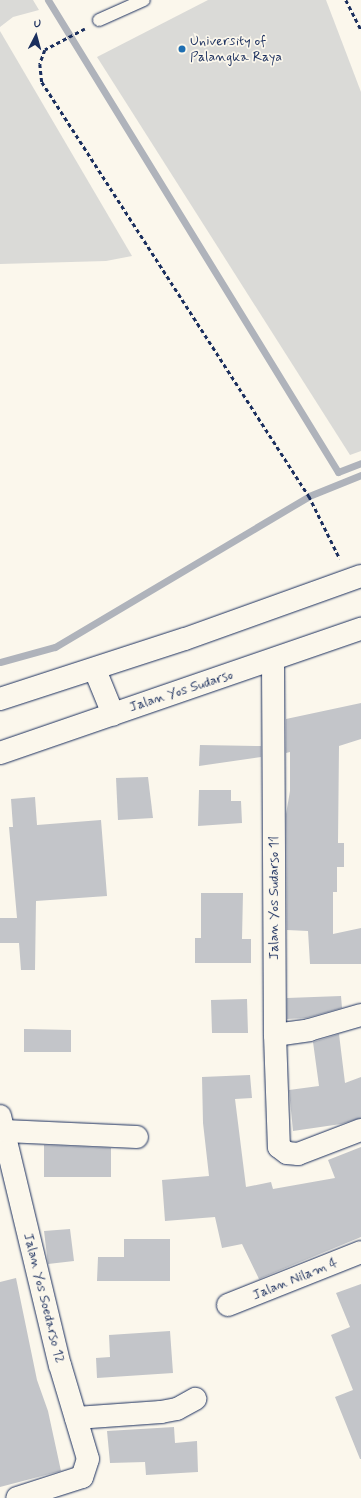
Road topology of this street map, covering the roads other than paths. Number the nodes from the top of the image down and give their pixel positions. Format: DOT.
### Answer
graph roads {
  1 [pos="144,0"];
  2 [pos="99,20"];
  3 [pos="361,576"];
  4 [pos="361,629"];
  5 [pos="273,661"];
  6 [pos="95,670"];
  7 [pos="0,699"];
  8 [pos="113,714"];
  9 [pos="0,753"];
  10 [pos="361,1016"];
  11 [pos="275,1035"];
  12 [pos="2,1124"];
  13 [pos="361,1130"];
  14 [pos="138,1137"];
  15 [pos="9,1188"];
  16 [pos="361,1252"];
  17 [pos="228,1305"];
  18 [pos="195,1399"];
  19 [pos="76,1418"];
  20 [pos="17,1498"];
  1 -- 2 [label="lane"];
  3 -- 6 [label="street"];
  4 -- 5 [label="street, Jalan Yos Sudarso"];
  5 -- 8 [label="street, Jalan Yos Sudarso"];
  5 -- 11 [label="street, Jalan Yos Sudarso 11"];
  6 -- 7 [label="street"];
  6 -- 8 [label="street"];
  8 -- 9 [label="street, Jalan Yos Sudarso"];
  10 -- 11 [label="street"];
  11 -- 13 [label="street, Jalan Yos Sudarso 11"];
  12 -- 14 [label="street"];
  12 -- 15 [label="street, Jalan Yos Soedarso 12"];
  15 -- 19 [label="street, Jalan Yos Soedarso 12"];
  16 -- 17 [label="street, Jalan Nilam 4"];
  18 -- 19 [label="street"];
  19 -- 20 [label="street, Jalan Yos Soedarso 12"];
}
